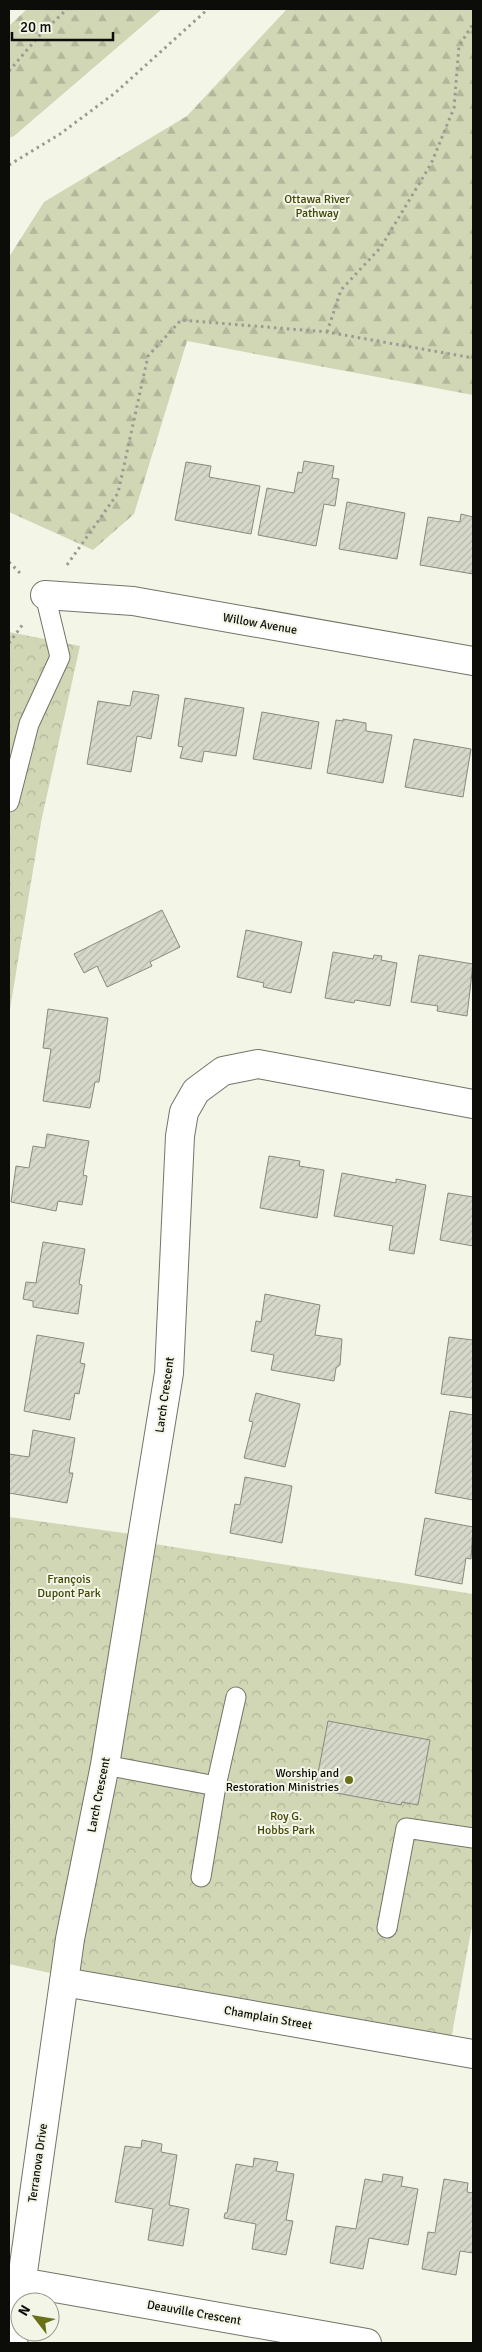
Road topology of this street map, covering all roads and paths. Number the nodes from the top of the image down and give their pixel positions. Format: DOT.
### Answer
graph roads {
  1 [pos="67,9"];
  2 [pos="208,9"];
  3 [pos="473,24"];
  4 [pos="9,71"];
  5 [pos="9,165"];
  6 [pos="327,332"];
  7 [pos="473,358"];
  8 [pos="45,596"];
  9 [pos="473,661"];
  10 [pos="9,802"];
  11 [pos="473,1104"];
  12 [pos="236,1697"];
  13 [pos="105,1765"];
  14 [pos="216,1786"];
  15 [pos="473,1838"];
  16 [pos="201,1877"];
  17 [pos="387,1928"];
  18 [pos="64,1982"];
  19 [pos="473,2054"];
  20 [pos="21,2282"];
  21 [pos="13,2343"];
  22 [pos="367,2343"];
  1 -- 4 [label="path"];
  2 -- 5 [label="path"];
  3 -- 6 [label="path"];
  6 -- 7 [label="path"];
  6 -- 8 [label="path"];
  8 -- 9 [label="street, Willow Avenue"];
  8 -- 10 [label="lane"];
  11 -- 13 [label="street, Larch Crescent"];
  12 -- 14 [label="lane"];
  13 -- 14 [label="lane"];
  13 -- 18 [label="street, Larch Crescent"];
  14 -- 16 [label="lane"];
  15 -- 17 [label="lane"];
  18 -- 19 [label="street, Champlain Street"];
  18 -- 20 [label="street, Terranova Drive"];
  20 -- 21 [label="street, Terranova Drive"];
  20 -- 22 [label="street, Deauville Crescent"];
}
